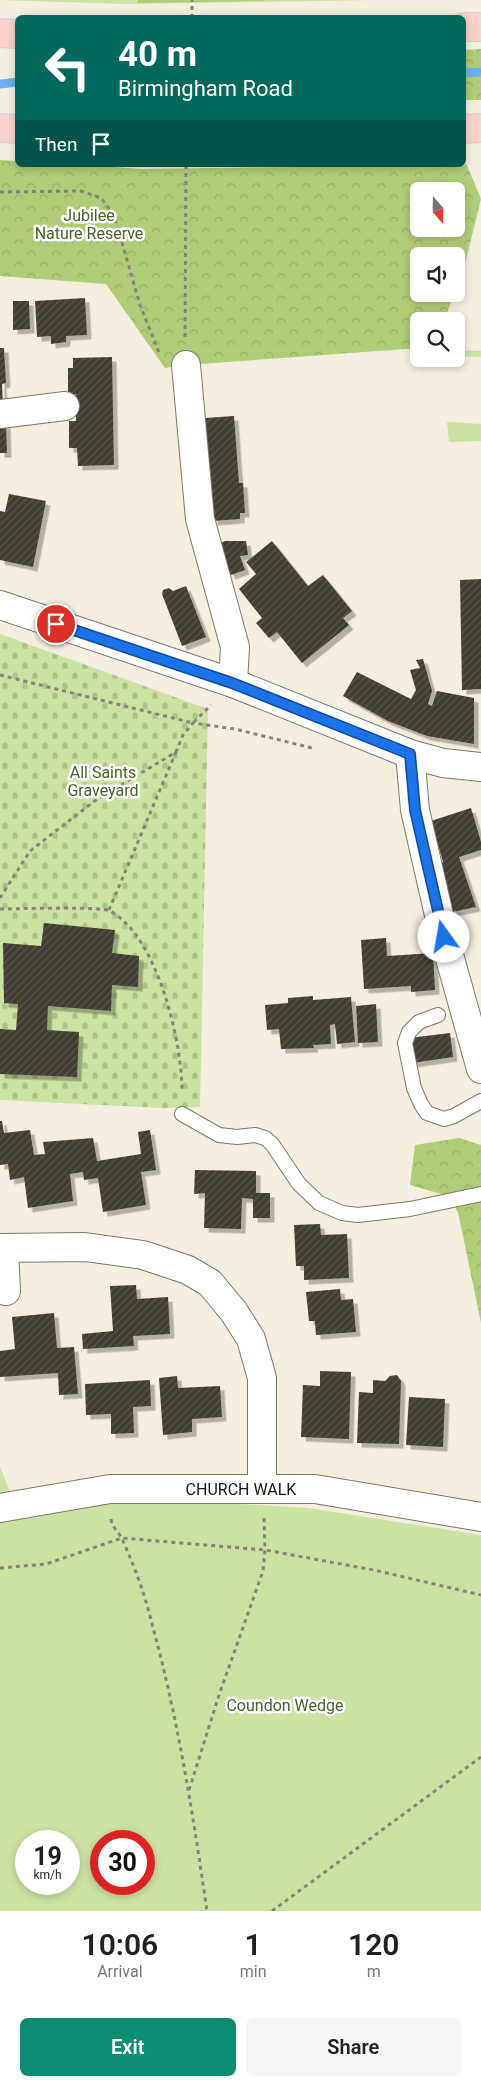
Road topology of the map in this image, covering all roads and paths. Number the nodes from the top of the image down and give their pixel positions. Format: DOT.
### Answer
graph roads {
  1 [pos="192,0"];
  2 [pos="192,15"];
  3 [pos="466,27"];
  4 [pos="481,27"];
  5 [pos="0,32"];
  6 [pos="15,34"];
  7 [pos="0,128"];
  8 [pos="481,128"];
  9 [pos="15,129"];
  10 [pos="466,129"];
  11 [pos="186,167"];
  12 [pos="0,192"];
  13 [pos="186,375"];
  14 [pos="65,406"];
  15 [pos="0,414"];
  16 [pos="0,605"];
  17 [pos="0,675"];
  18 [pos="232,683"];
  19 [pos="193,722"];
  20 [pos="340,726"];
  21 [pos="176,752"];
  22 [pos="410,754"];
  23 [pos="481,768"];
  24 [pos="0,898"];
  25 [pos="0,909"];
  26 [pos="109,910"];
  27 [pos="438,1015"];
  28 [pos="481,1069"];
  29 [pos="481,1101"];
  30 [pos="182,1114"];
  31 [pos="481,1194"];
  32 [pos="2,1249"];
  33 [pos="6,1291"];
  34 [pos="262,1488"];
  35 [pos="110,1489"];
  36 [pos="0,1508"];
  37 [pos="481,1517"];
  38 [pos="122,1538"];
  39 [pos="265,1550"];
  40 [pos="0,1568"];
  41 [pos="481,1595"];
  42 [pos="481,1757"];
  43 [pos="189,1791"];
  44 [pos="207,1911"];
  45 [pos="272,1911"];
  1 -- 2 [label="path"];
  3 -- 4 [label="highway"];
  5 -- 6 [label="highway"];
  7 -- 9 [label="highway"];
  8 -- 10 [label="highway"];
  11 -- 13 [label="path"];
  12 -- 13 [label="path"];
  13 -- 18 [label="street"];
  14 -- 15 [label="street"];
  16 -- 18 [label="street"];
  17 -- 19 [label="path"];
  18 -- 20 [label="street"];
  19 -- 20 [label="path"];
  19 -- 21 [label="path"];
  20 -- 22 [label="street"];
  21 -- 24 [label="path"];
  21 -- 26 [label="path"];
  22 -- 23 [label="street"];
  22 -- 28 [label="street"];
  25 -- 26 [label="path"];
  26 -- 30 [label="path"];
  27 -- 29 [label="lane"];
  30 -- 31 [label="lane"];
  32 -- 33 [label="street"];
  32 -- 34 [label="street"];
  34 -- 35 [label="street, CHURCH WALK"];
  34 -- 37 [label="street, CHURCH WALK"];
  34 -- 39 [label="path"];
  35 -- 36 [label="street, CHURCH WALK"];
  35 -- 38 [label="path"];
  38 -- 39 [label="path"];
  38 -- 40 [label="path"];
  38 -- 43 [label="path"];
  39 -- 41 [label="path"];
  39 -- 43 [label="path"];
  42 -- 45 [label="path"];
  43 -- 44 [label="path"];
}
